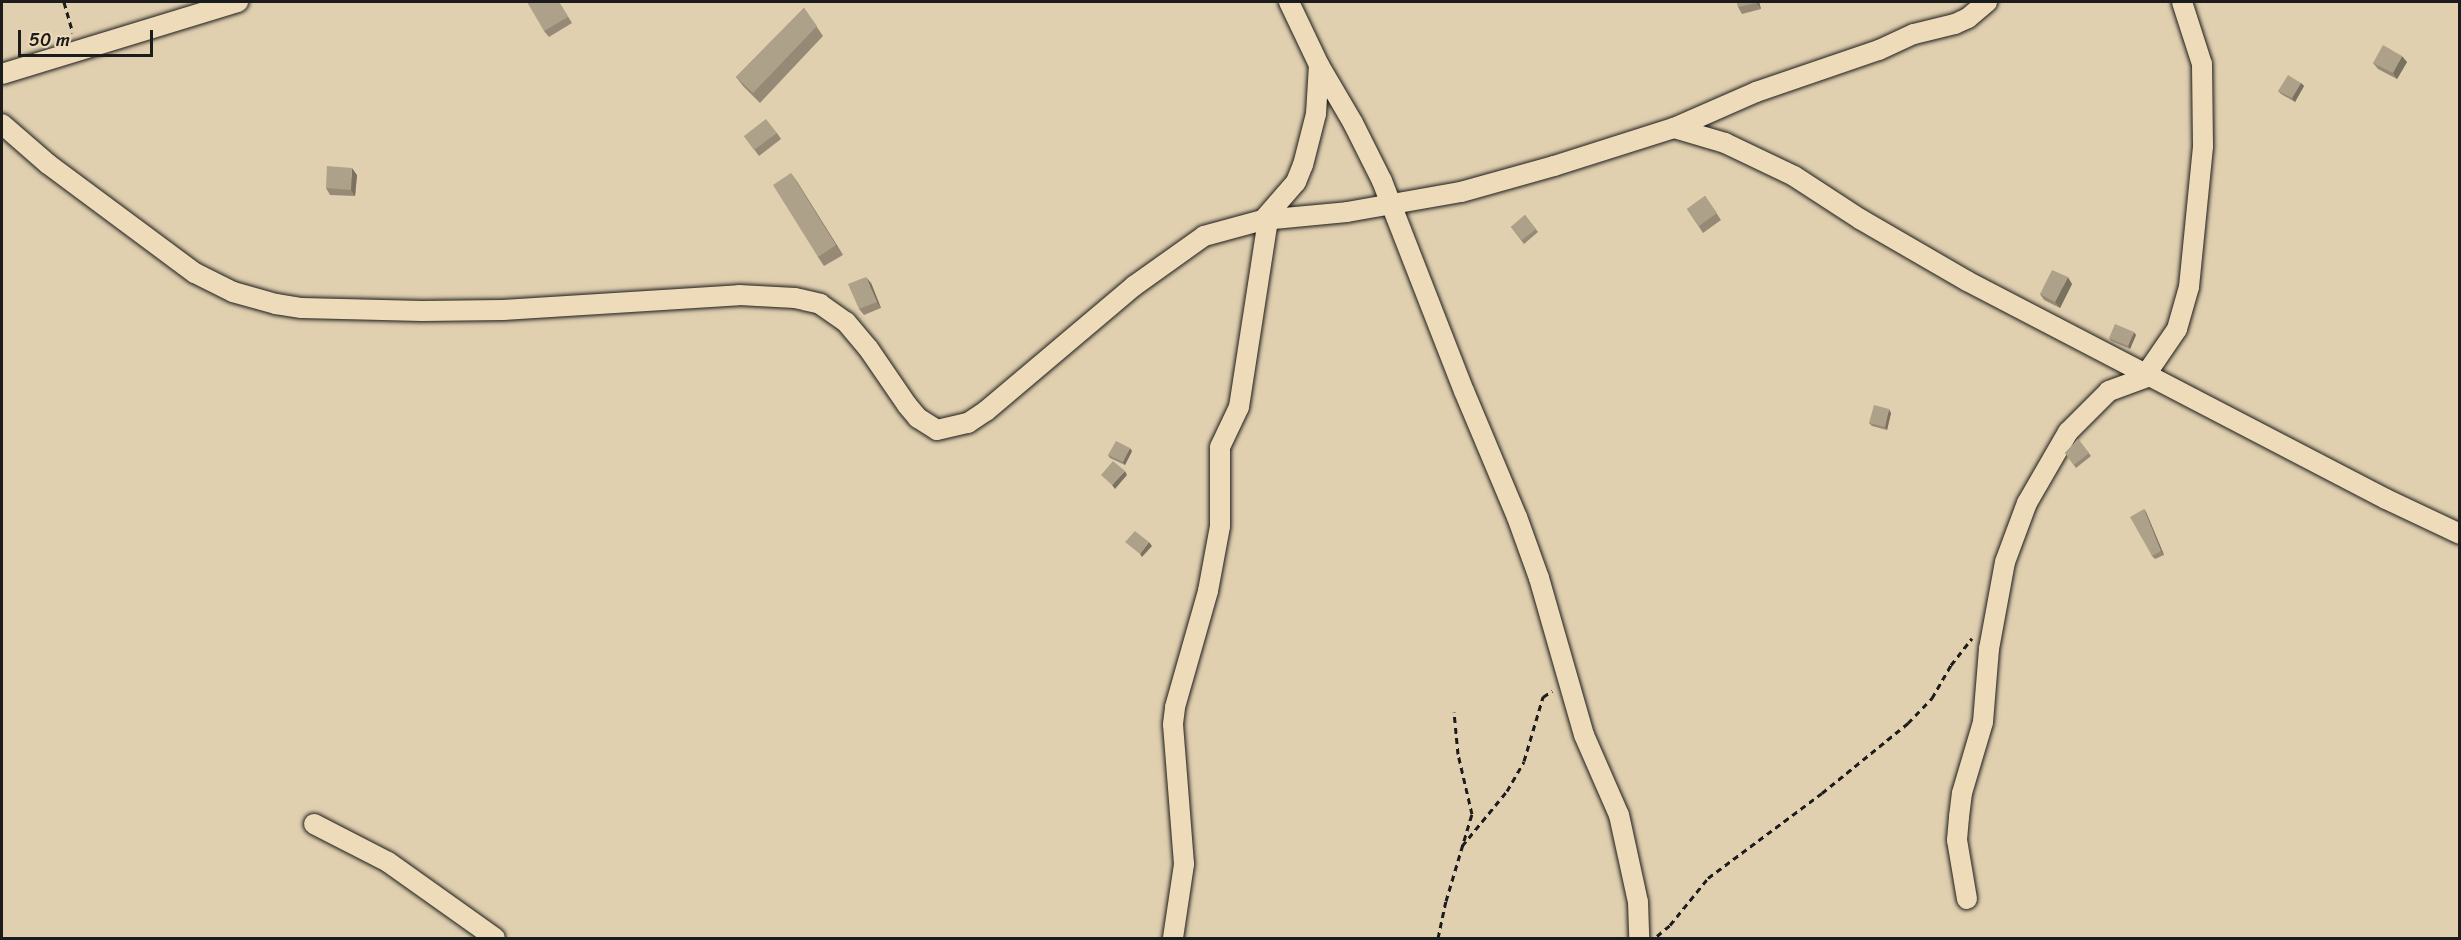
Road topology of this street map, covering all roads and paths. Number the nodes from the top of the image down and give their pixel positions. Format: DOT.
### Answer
graph roads {
  1 [pos="64,2"];
  2 [pos="238,2"];
  3 [pos="1289,2"];
  4 [pos="1986,2"];
  5 [pos="2182,2"];
  6 [pos="79,52"];
  7 [pos="1319,64"];
  8 [pos="2,74"];
  9 [pos="2,124"];
  10 [pos="1674,128"];
  11 [pos="1392,205"];
  12 [pos="1265,220"];
  13 [pos="2150,376"];
  14 [pos="2460,534"];
  15 [pos="1994,615"];
  16 [pos="1569,680"];
  17 [pos="1454,712"];
  18 [pos="314,824"];
  19 [pos="1461,847"];
  20 [pos="1967,899"];
  21 [pos="495,939"];
  22 [pos="1173,939"];
  23 [pos="1438,939"];
  24 [pos="1639,939"];
  25 [pos="1653,939"];
  1 -- 6 [label="path"];
  2 -- 6 [label="street"];
  3 -- 7 [label="street"];
  4 -- 10 [label="street"];
  5 -- 13 [label="street"];
  6 -- 8 [label="street"];
  7 -- 11 [label="street"];
  7 -- 12 [label="street"];
  9 -- 12 [label="street"];
  10 -- 11 [label="street"];
  10 -- 13 [label="street"];
  11 -- 12 [label="street"];
  11 -- 16 [label="street"];
  12 -- 22 [label="street"];
  13 -- 14 [label="street"];
  13 -- 15 [label="street"];
  15 -- 20 [label="street"];
  15 -- 25 [label="path"];
  16 -- 19 [label="path"];
  16 -- 24 [label="street"];
  17 -- 19 [label="path"];
  18 -- 21 [label="street"];
  19 -- 23 [label="path"];
}
